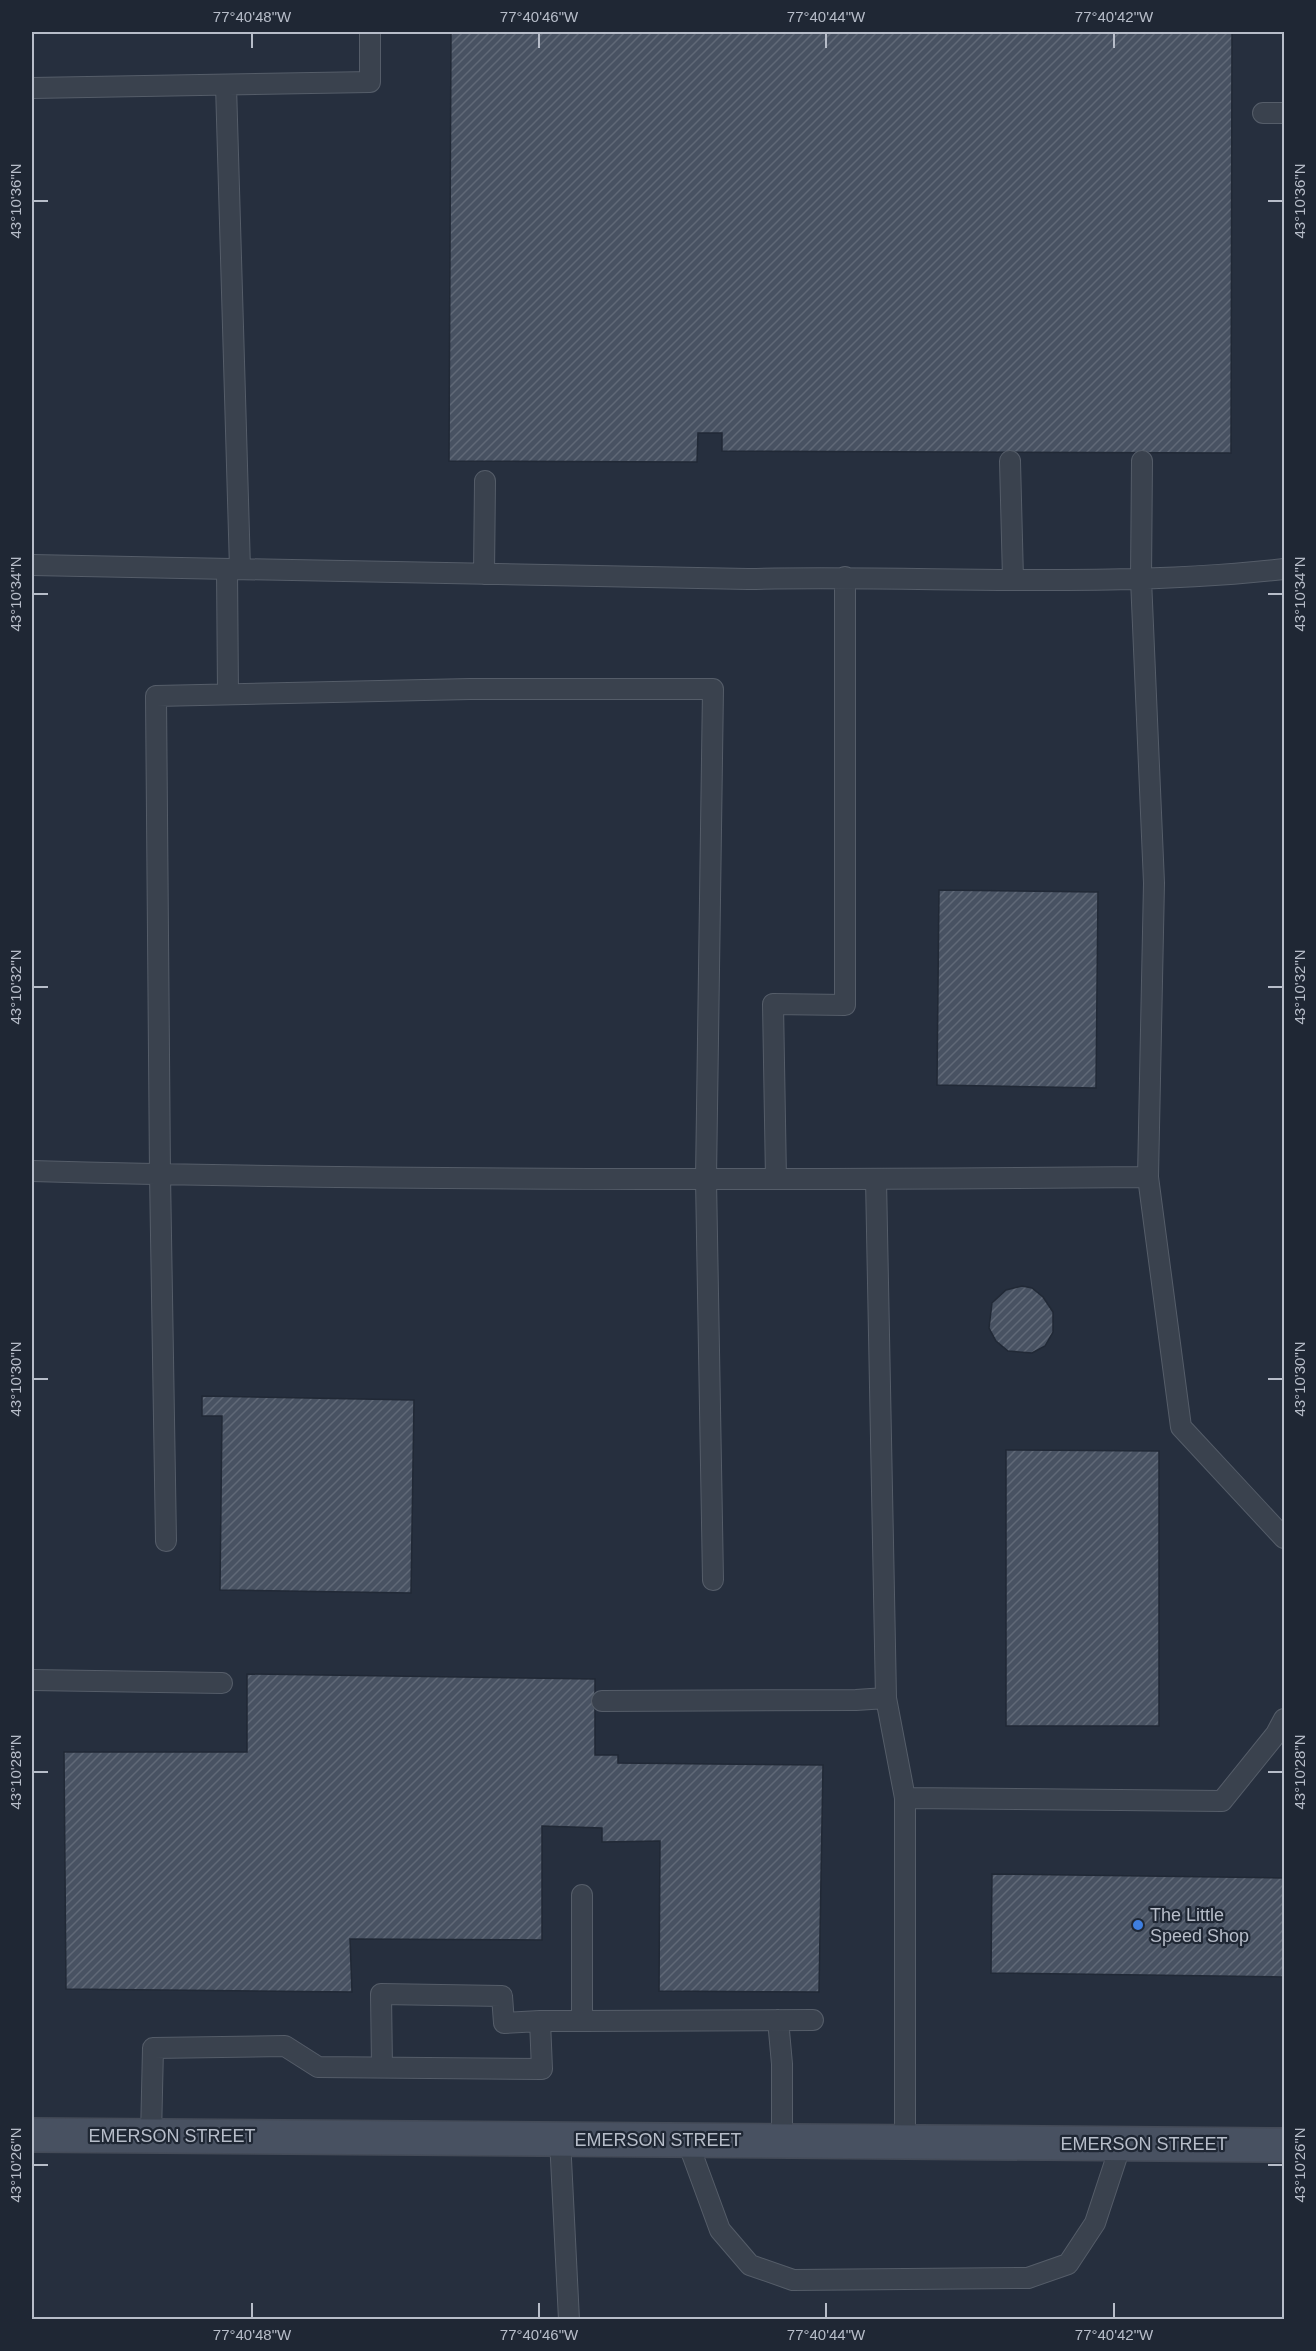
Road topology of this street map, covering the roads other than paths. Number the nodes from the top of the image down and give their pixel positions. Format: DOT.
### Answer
graph roads {
  1 [pos="370,32"];
  2 [pos="226,85"];
  3 [pos="32,88"];
  4 [pos="1263,113"];
  5 [pos="1284,113"];
  6 [pos="1010,461"];
  7 [pos="1142,461"];
  8 [pos="485,481"];
  9 [pos="32,565"];
  10 [pos="1284,568"];
  11 [pos="233,569"];
  12 [pos="484,574"];
  13 [pos="845,576"];
  14 [pos="1013,579"];
  15 [pos="1141,579"];
  16 [pos="228,694"];
  17 [pos="32,1171"];
  18 [pos="160,1174"];
  19 [pos="1148,1177"];
  20 [pos="706,1179"];
  21 [pos="776,1179"];
  22 [pos="876,1179"];
  23 [pos="1284,1538"];
  24 [pos="166,1541"];
  25 [pos="713,1580"];
  26 [pos="32,1680"];
  27 [pos="222,1683"];
  28 [pos="886,1698"];
  29 [pos="602,1701"];
  30 [pos="1284,1719"];
  31 [pos="906,1798"];
  32 [pos="582,1895"];
  33 [pos="778,2020"];
  34 [pos="813,2020"];
  35 [pos="540,2021"];
  36 [pos="582,2021"];
  37 [pos="382,2067"];
  38 [pos="32,2135"];
  39 [pos="151,2136"];
  40 [pos="560,2139"];
  41 [pos="687,2140"];
  42 [pos="782,2141"];
  43 [pos="905,2142"];
  44 [pos="1121,2144"];
  45 [pos="1284,2145"];
  46 [pos="569,2319"];
  1 -- 2 [label="lane"];
  2 -- 3 [label="lane"];
  2 -- 11 [label="lane"];
  4 -- 5 [label="lane"];
  6 -- 14 [label="lane"];
  7 -- 15 [label="lane"];
  8 -- 12 [label="lane"];
  9 -- 11 [label="lane"];
  10 -- 15 [label="lane"];
  11 -- 12 [label="lane"];
  11 -- 16 [label="lane"];
  12 -- 13 [label="lane"];
  13 -- 14 [label="lane"];
  13 -- 21 [label="lane"];
  14 -- 15 [label="lane"];
  15 -- 19 [label="lane"];
  16 -- 18 [label="lane"];
  16 -- 20 [label="lane"];
  17 -- 18 [label="lane"];
  18 -- 20 [label="lane"];
  18 -- 24 [label="lane"];
  19 -- 22 [label="lane"];
  19 -- 23 [label="lane"];
  20 -- 21 [label="lane"];
  20 -- 25 [label="lane"];
  21 -- 22 [label="lane"];
  22 -- 28 [label="lane"];
  26 -- 27 [label="lane"];
  28 -- 29 [label="lane"];
  28 -- 31 [label="lane"];
  30 -- 31 [label="lane"];
  31 -- 43 [label="lane"];
  32 -- 36 [label="lane"];
  33 -- 34 [label="lane"];
  33 -- 36 [label="lane"];
  33 -- 42 [label="lane"];
  35 -- 36 [label="lane"];
  35 -- 37 [label="lane"];
  35 -- 37 [label="lane"];
  37 -- 39 [label="lane"];
  38 -- 39 [label="street, EMERSON STREET"];
  39 -- 40 [label="street, EMERSON STREET"];
  40 -- 41 [label="street, EMERSON STREET"];
  40 -- 46 [label="lane"];
  41 -- 42 [label="street, EMERSON STREET"];
  41 -- 44 [label="lane"];
  42 -- 43 [label="street, EMERSON STREET"];
  43 -- 44 [label="street, EMERSON STREET"];
  44 -- 45 [label="street, EMERSON STREET"];
}
